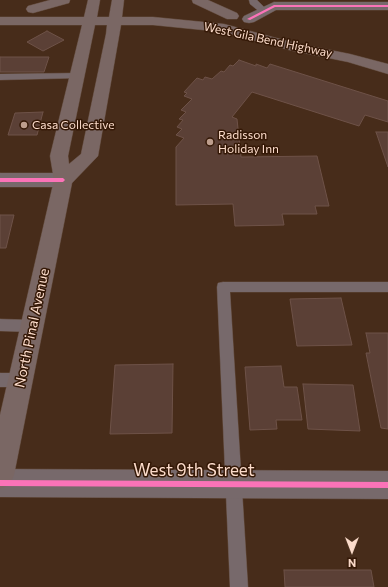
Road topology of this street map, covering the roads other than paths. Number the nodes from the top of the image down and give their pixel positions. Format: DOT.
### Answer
graph roads {
  1 [pos="64,0"];
  2 [pos="198,0"];
  3 [pos="253,0"];
  4 [pos="388,6"];
  5 [pos="0,10"];
  6 [pos="33,10"];
  7 [pos="92,10"];
  8 [pos="117,10"];
  9 [pos="232,16"];
  10 [pos="264,18"];
  11 [pos="0,21"];
  12 [pos="308,36"];
  13 [pos="350,58"];
  14 [pos="388,69"];
  15 [pos="77,76"];
  16 [pos="0,77"];
  17 [pos="0,180"];
  18 [pos="63,180"];
  19 [pos="388,287"];
  20 [pos="0,325"];
  21 [pos="32,326"];
  22 [pos="10,380"];
  23 [pos="0,475"];
  24 [pos="0,483"];
  25 [pos="234,484"];
  26 [pos="388,484"];
  27 [pos="239,587"];
  1 -- 6 [label="main road"];
  2 -- 9 [label="main road"];
  3 -- 10 [label="lane"];
  4 -- 10 [label="street"];
  5 -- 6 [label="main road"];
  6 -- 7 [label="main road"];
  7 -- 8 [label="main road, West Gila Bend Highway"];
  7 -- 11 [label="main road"];
  7 -- 15 [label="main road, North Pinal Avenue"];
  8 -- 9 [label="main road, West Gila Bend Highway"];
  8 -- 13 [label="main road, West Gila Bend Highway"];
  8 -- 18 [label="main road"];
  9 -- 10 [label="main road, West Gila Bend Highway"];
  12 -- 13 [label="main road, West Gila Bend Highway"];
  13 -- 14 [label="main road, West Gila Bend Highway"];
  15 -- 16 [label="lane"];
  15 -- 18 [label="main road, North Pinal Avenue"];
  17 -- 18 [label="street"];
  18 -- 21 [label="main road, North Pinal Avenue"];
  19 -- 25 [label="lane"];
  20 -- 21 [label="lane"];
  21 -- 22 [label="main road, North Pinal Avenue"];
  22 -- 23 [label="main road, North Pinal Avenue"];
  24 -- 25 [label="street, West 9th Street"];
  25 -- 26 [label="street, West 9th Street"];
  25 -- 27 [label="lane"];
}
